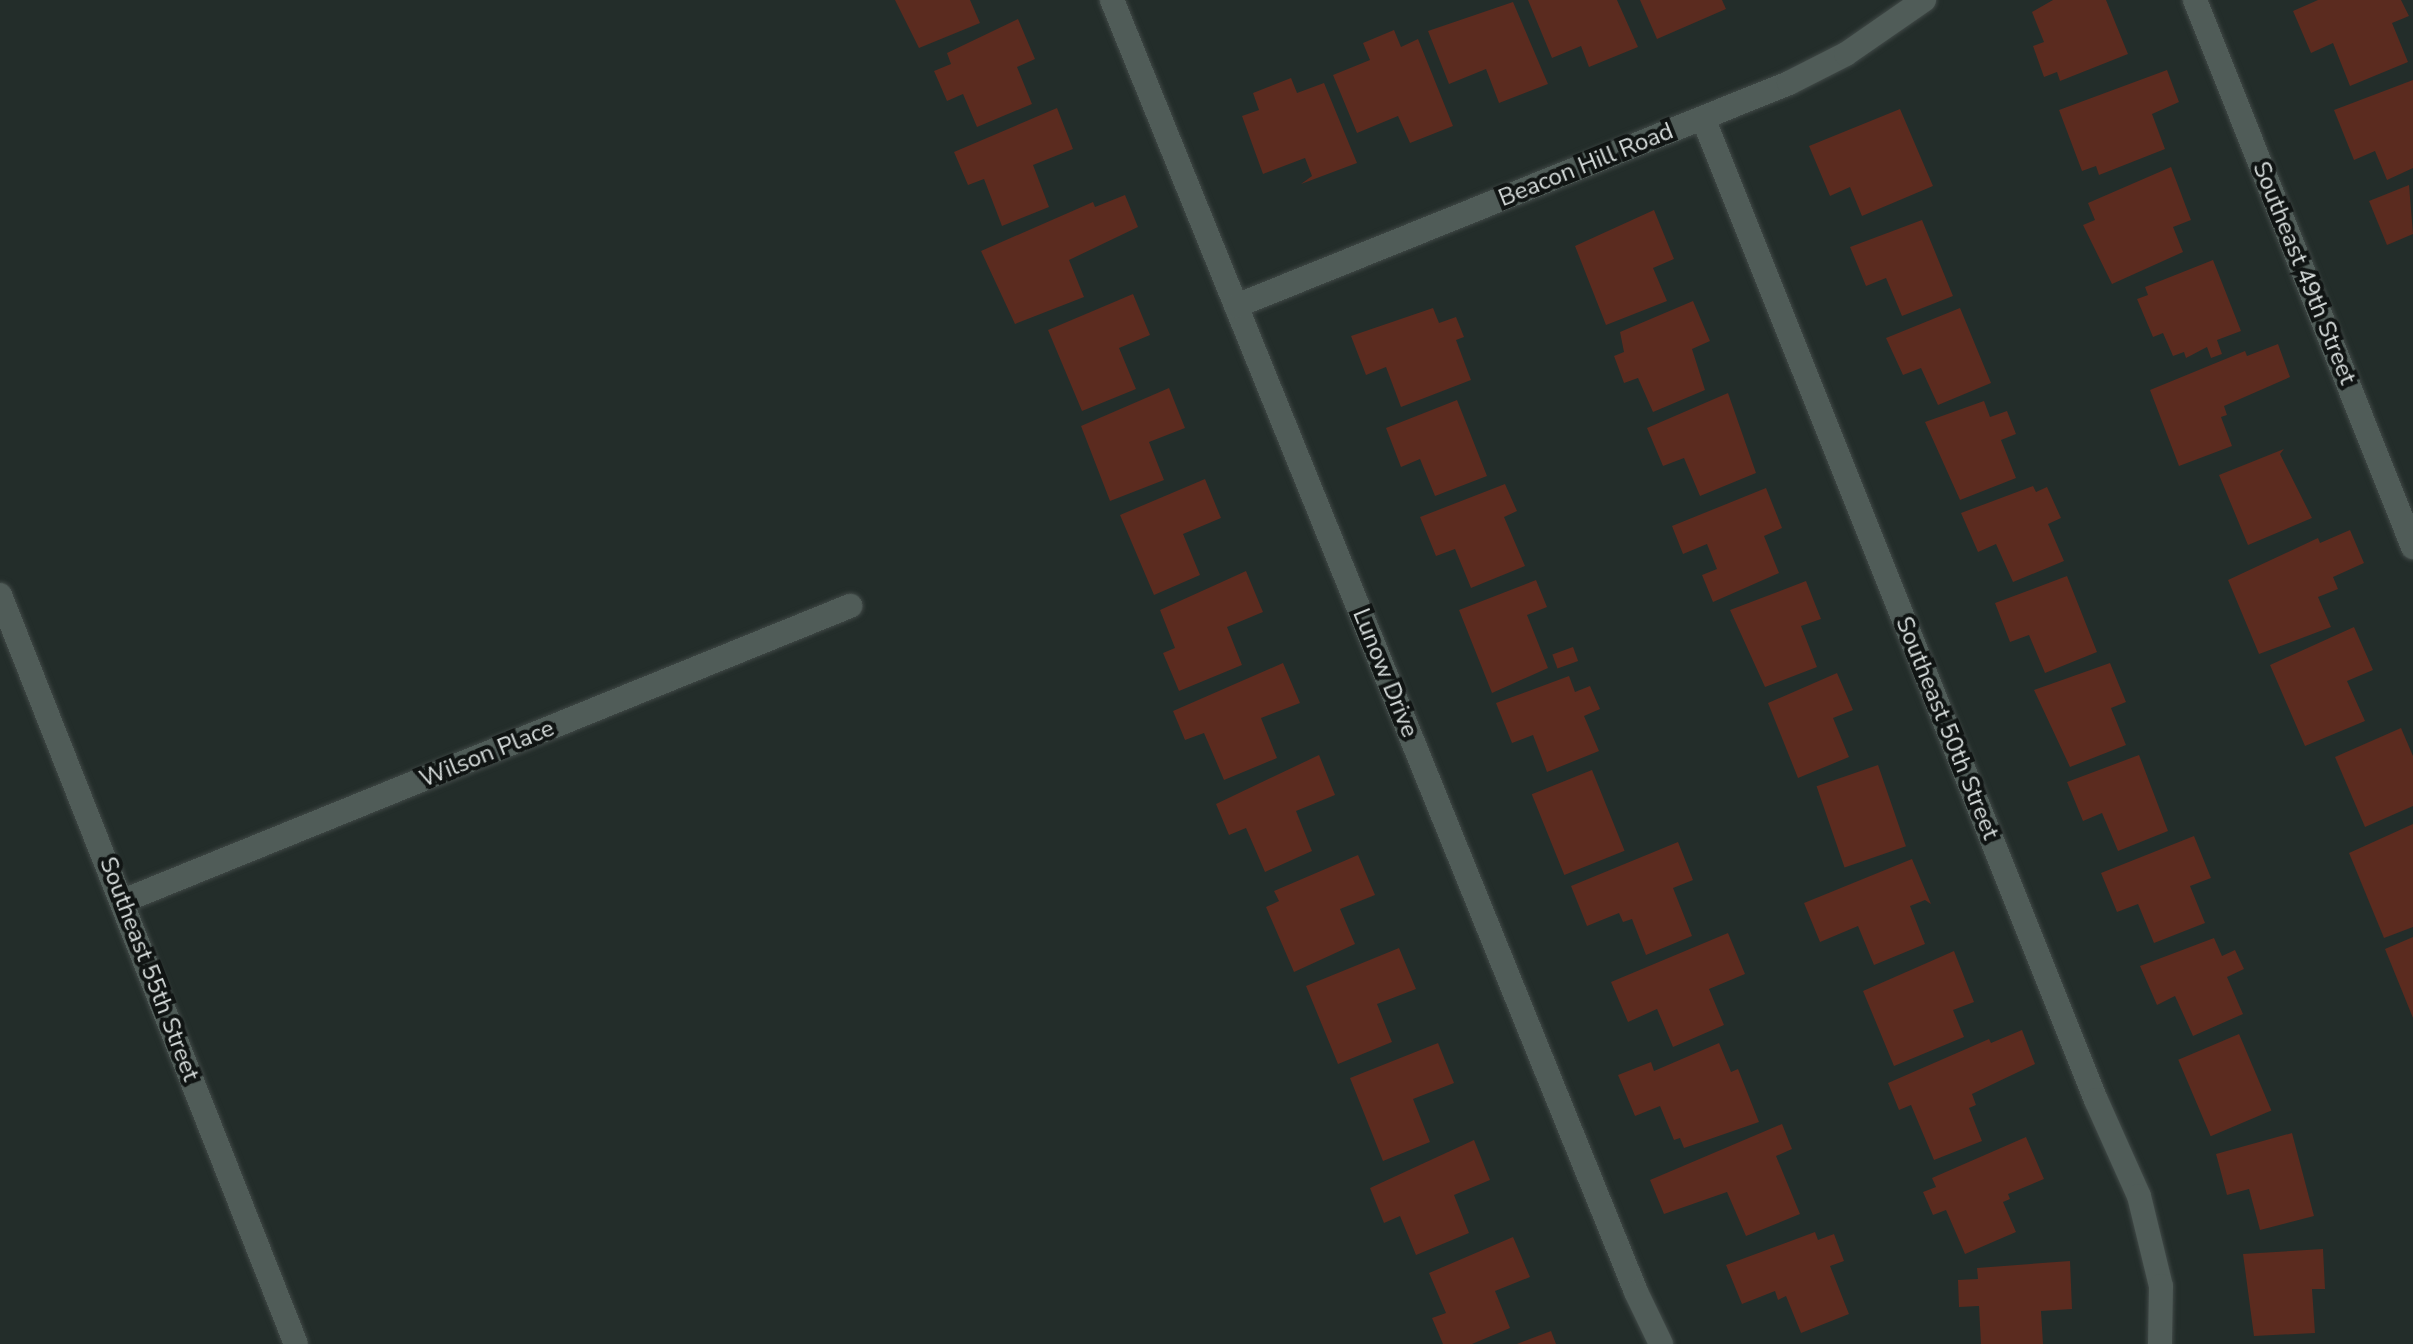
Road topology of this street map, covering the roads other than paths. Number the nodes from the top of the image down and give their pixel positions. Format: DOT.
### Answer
graph roads {
  1 [pos="1112,0"];
  2 [pos="1924,0"];
  3 [pos="2195,0"];
  4 [pos="1703,118"];
  5 [pos="1236,306"];
  6 [pos="2413,547"];
  7 [pos="0,595"];
  8 [pos="850,606"];
  9 [pos="123,901"];
  10 [pos="296,1344"];
  11 [pos="1661,1344"];
  12 [pos="2160,1344"];
  1 -- 5 [label="street, Lunow Drive"];
  2 -- 4 [label="street, Beacon Hill Road"];
  3 -- 6 [label="street, Southeast 49th Street"];
  4 -- 5 [label="street, Beacon Hill Road"];
  4 -- 12 [label="street, Southeast 50th Street"];
  5 -- 11 [label="street, Lunow Drive"];
  7 -- 9 [label="street, Southeast 55th Street"];
  8 -- 9 [label="street, Wilson Place"];
  9 -- 10 [label="street, Southeast 55th Street"];
}
